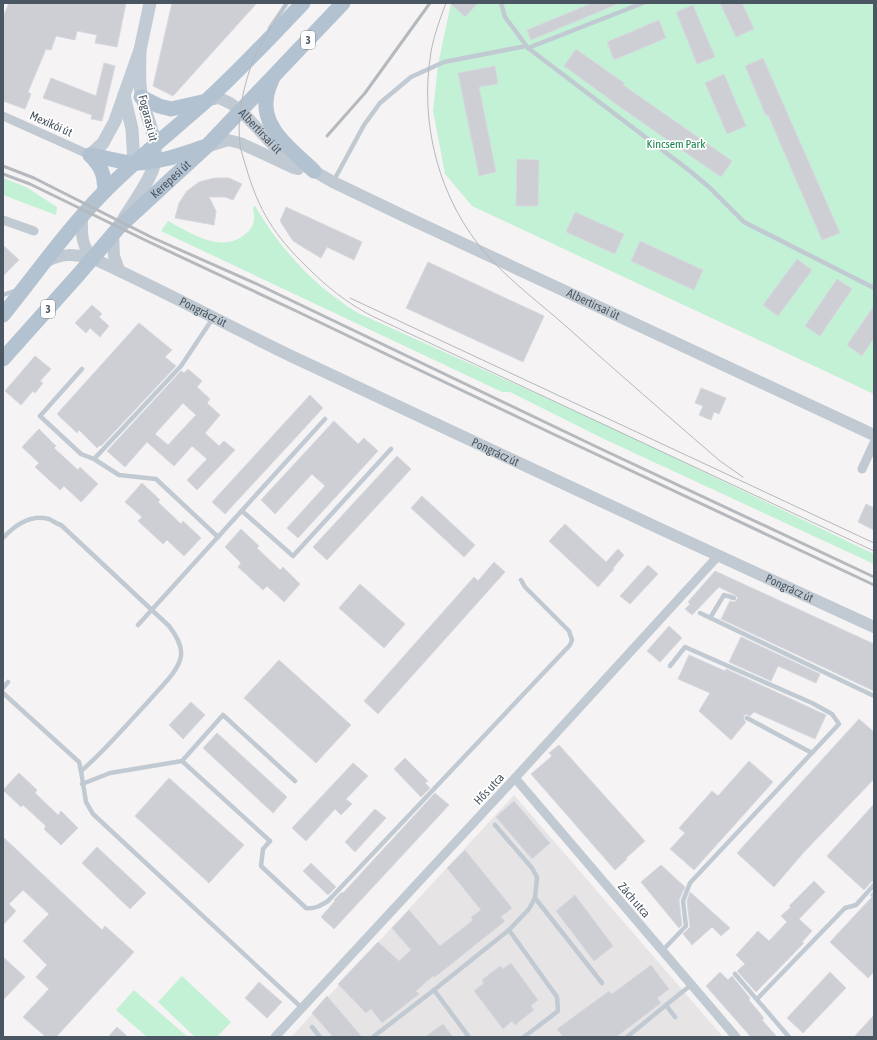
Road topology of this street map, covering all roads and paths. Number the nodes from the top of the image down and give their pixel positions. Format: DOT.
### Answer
graph roads {
  1 [pos="150,3"];
  2 [pos="287,3"];
  3 [pos="303,3"];
  4 [pos="343,3"];
  5 [pos="501,3"];
  6 [pos="643,3"];
  7 [pos="527,47"];
  8 [pos="140,50"];
  9 [pos="258,50"];
  10 [pos="273,77"];
  11 [pos="124,96"];
  12 [pos="141,97"];
  13 [pos="212,100"];
  14 [pos="240,111"];
  15 [pos="3,116"];
  16 [pos="155,144"];
  17 [pos="206,147"];
  18 [pos="90,155"];
  19 [pos="155,162"];
  20 [pos="134,163"];
  21 [pos="314,172"];
  22 [pos="333,182"];
  23 [pos="105,191"];
  24 [pos="82,214"];
  25 [pos="3,220"];
  26 [pos="117,230"];
  27 [pos="34,231"];
  28 [pos="92,258"];
  29 [pos="44,263"];
  30 [pos="119,270"];
  31 [pos="24,288"];
  32 [pos="874,288"];
  33 [pos="3,295"];
  34 [pos="3,315"];
  35 [pos="213,316"];
  36 [pos="3,359"];
  37 [pos="82,369"];
  38 [pos="325,419"];
  39 [pos="874,435"];
  40 [pos="874,443"];
  41 [pos="391,449"];
  42 [pos="94,459"];
  43 [pos="862,468"];
  44 [pos="242,511"];
  45 [pos="218,537"];
  46 [pos="3,538"];
  47 [pos="718,556"];
  48 [pos="521,580"];
  49 [pos="734,598"];
  50 [pos="152,610"];
  51 [pos="700,613"];
  52 [pos="710,618"];
  53 [pos="138,624"];
  54 [pos="874,627"];
  55 [pos="670,666"];
  56 [pos="8,682"];
  57 [pos="3,688"];
  58 [pos="3,693"];
  59 [pos="874,696"];
  60 [pos="747,718"];
  61 [pos="812,753"];
  62 [pos="182,762"];
  63 [pos="81,771"];
  64 [pos="515,778"];
  65 [pos="295,781"];
  66 [pos="82,784"];
  67 [pos="495,824"];
  68 [pos="874,885"];
  69 [pos="535,898"];
  70 [pos="509,930"];
  71 [pos="662,951"];
  72 [pos="735,974"];
  73 [pos="602,983"];
  74 [pos="692,985"];
  75 [pos="434,990"];
  76 [pos="757,999"];
  77 [pos="666,1005"];
  78 [pos="302,1008"];
  79 [pos="675,1018"];
  80 [pos="312,1027"];
  81 [pos="275,1037"];
  82 [pos="320,1037"];
  83 [pos="373,1037"];
  84 [pos="469,1037"];
  85 [pos="524,1037"];
  86 [pos="626,1037"];
  87 [pos="736,1037"];
  88 [pos="790,1037"];
  1 -- 8 [label="main road, Fogarasi út"];
  2 -- 9 [label="lane"];
  3 -- 9 [label="main road, 3"];
  4 -- 10 [label="main road, Kerepesi út / 3"];
  5 -- 7 [label="lane"];
  6 -- 7 [label="lane"];
  7 -- 22 [label="lane"];
  7 -- 32 [label="lane"];
  8 -- 11 [label="main road, Fogarasi út"];
  8 -- 12 [label="main road, Fogarasi út"];
  9 -- 13 [label="main road, 3"];
  10 -- 14 [label="main road, Kerepesi út / 3"];
  10 -- 21 [label="main road"];
  11 -- 18 [label="main road"];
  11 -- 20 [label="main road, Fogarasi út"];
  12 -- 13 [label="main road"];
  12 -- 16 [label="main road, Fogarasi út"];
  13 -- 14 [label="street, Albertirsai út"];
  13 -- 16 [label="main road, 3"];
  14 -- 17 [label="main road, Kerepesi út / 3"];
  14 -- 21 [label="street, Albertirsai út"];
  15 -- 18 [label="street, Mexikói út"];
  16 -- 19 [label="main road, Fogarasi út"];
  16 -- 20 [label="main road, 3"];
  17 -- 19 [label="main road"];
  17 -- 21 [label="street, Albertirsai út"];
  17 -- 26 [label="main road, Kerepesi út / 3"];
  18 -- 20 [label="main road"];
  18 -- 23 [label="main road"];
  19 -- 20 [label="main road"];
  19 -- 26 [label="main road, Fogarasi út"];
  20 -- 23 [label="main road, 3"];
  21 -- 22 [label="street, Albertirsai út"];
  22 -- 39 [label="street, Albertirsai út"];
  23 -- 24 [label="main road, 3"];
  24 -- 28 [label="street"];
  24 -- 29 [label="main road, 3"];
  25 -- 27 [label="street"];
  26 -- 28 [label="main road, Kerepesi út / 3"];
  26 -- 30 [label="street"];
  28 -- 29 [label="street, Pongrácz út"];
  28 -- 30 [label="street, Pongrácz út"];
  28 -- 36 [label="main road, Kerepesi út / 3"];
  29 -- 31 [label="main road, 3"];
  30 -- 35 [label="street, Pongrácz út"];
  31 -- 33 [label="lane"];
  31 -- 34 [label="main road, 3"];
  35 -- 42 [label="lane"];
  35 -- 47 [label="street, Pongrácz út"];
  37 -- 42 [label="lane"];
  38 -- 44 [label="lane"];
  40 -- 43 [label="street"];
  41 -- 44 [label="lane"];
  42 -- 45 [label="lane"];
  44 -- 45 [label="lane"];
  45 -- 50 [label="lane"];
  46 -- 50 [label="lane"];
  47 -- 54 [label="street, Pongrácz út"];
  47 -- 64 [label="street, Hős utca"];
  48 -- 62 [label="lane"];
  49 -- 52 [label="lane"];
  50 -- 53 [label="lane"];
  50 -- 63 [label="lane"];
  51 -- 52 [label="lane"];
  52 -- 59 [label="lane"];
  55 -- 61 [label="lane"];
  56 -- 57 [label="lane"];
  58 -- 63 [label="lane"];
  60 -- 61 [label="lane"];
  61 -- 71 [label="lane"];
  62 -- 65 [label="lane"];
  62 -- 66 [label="lane"];
  63 -- 66 [label="lane"];
  64 -- 71 [label="street, Zách utca"];
  64 -- 78 [label="street, Hős utca"];
  66 -- 78 [label="lane"];
  67 -- 69 [label="lane"];
  68 -- 76 [label="lane"];
  69 -- 70 [label="lane"];
  69 -- 73 [label="lane"];
  70 -- 75 [label="lane"];
  70 -- 85 [label="lane"];
  71 -- 74 [label="street, Zách utca"];
  72 -- 76 [label="lane"];
  74 -- 77 [label="lane"];
  74 -- 87 [label="street, Zách utca"];
  75 -- 83 [label="lane"];
  75 -- 84 [label="lane"];
  76 -- 88 [label="lane"];
  77 -- 79 [label="lane"];
  77 -- 86 [label="lane"];
  78 -- 81 [label="street, Hős utca"];
  80 -- 82 [label="lane"];
}
